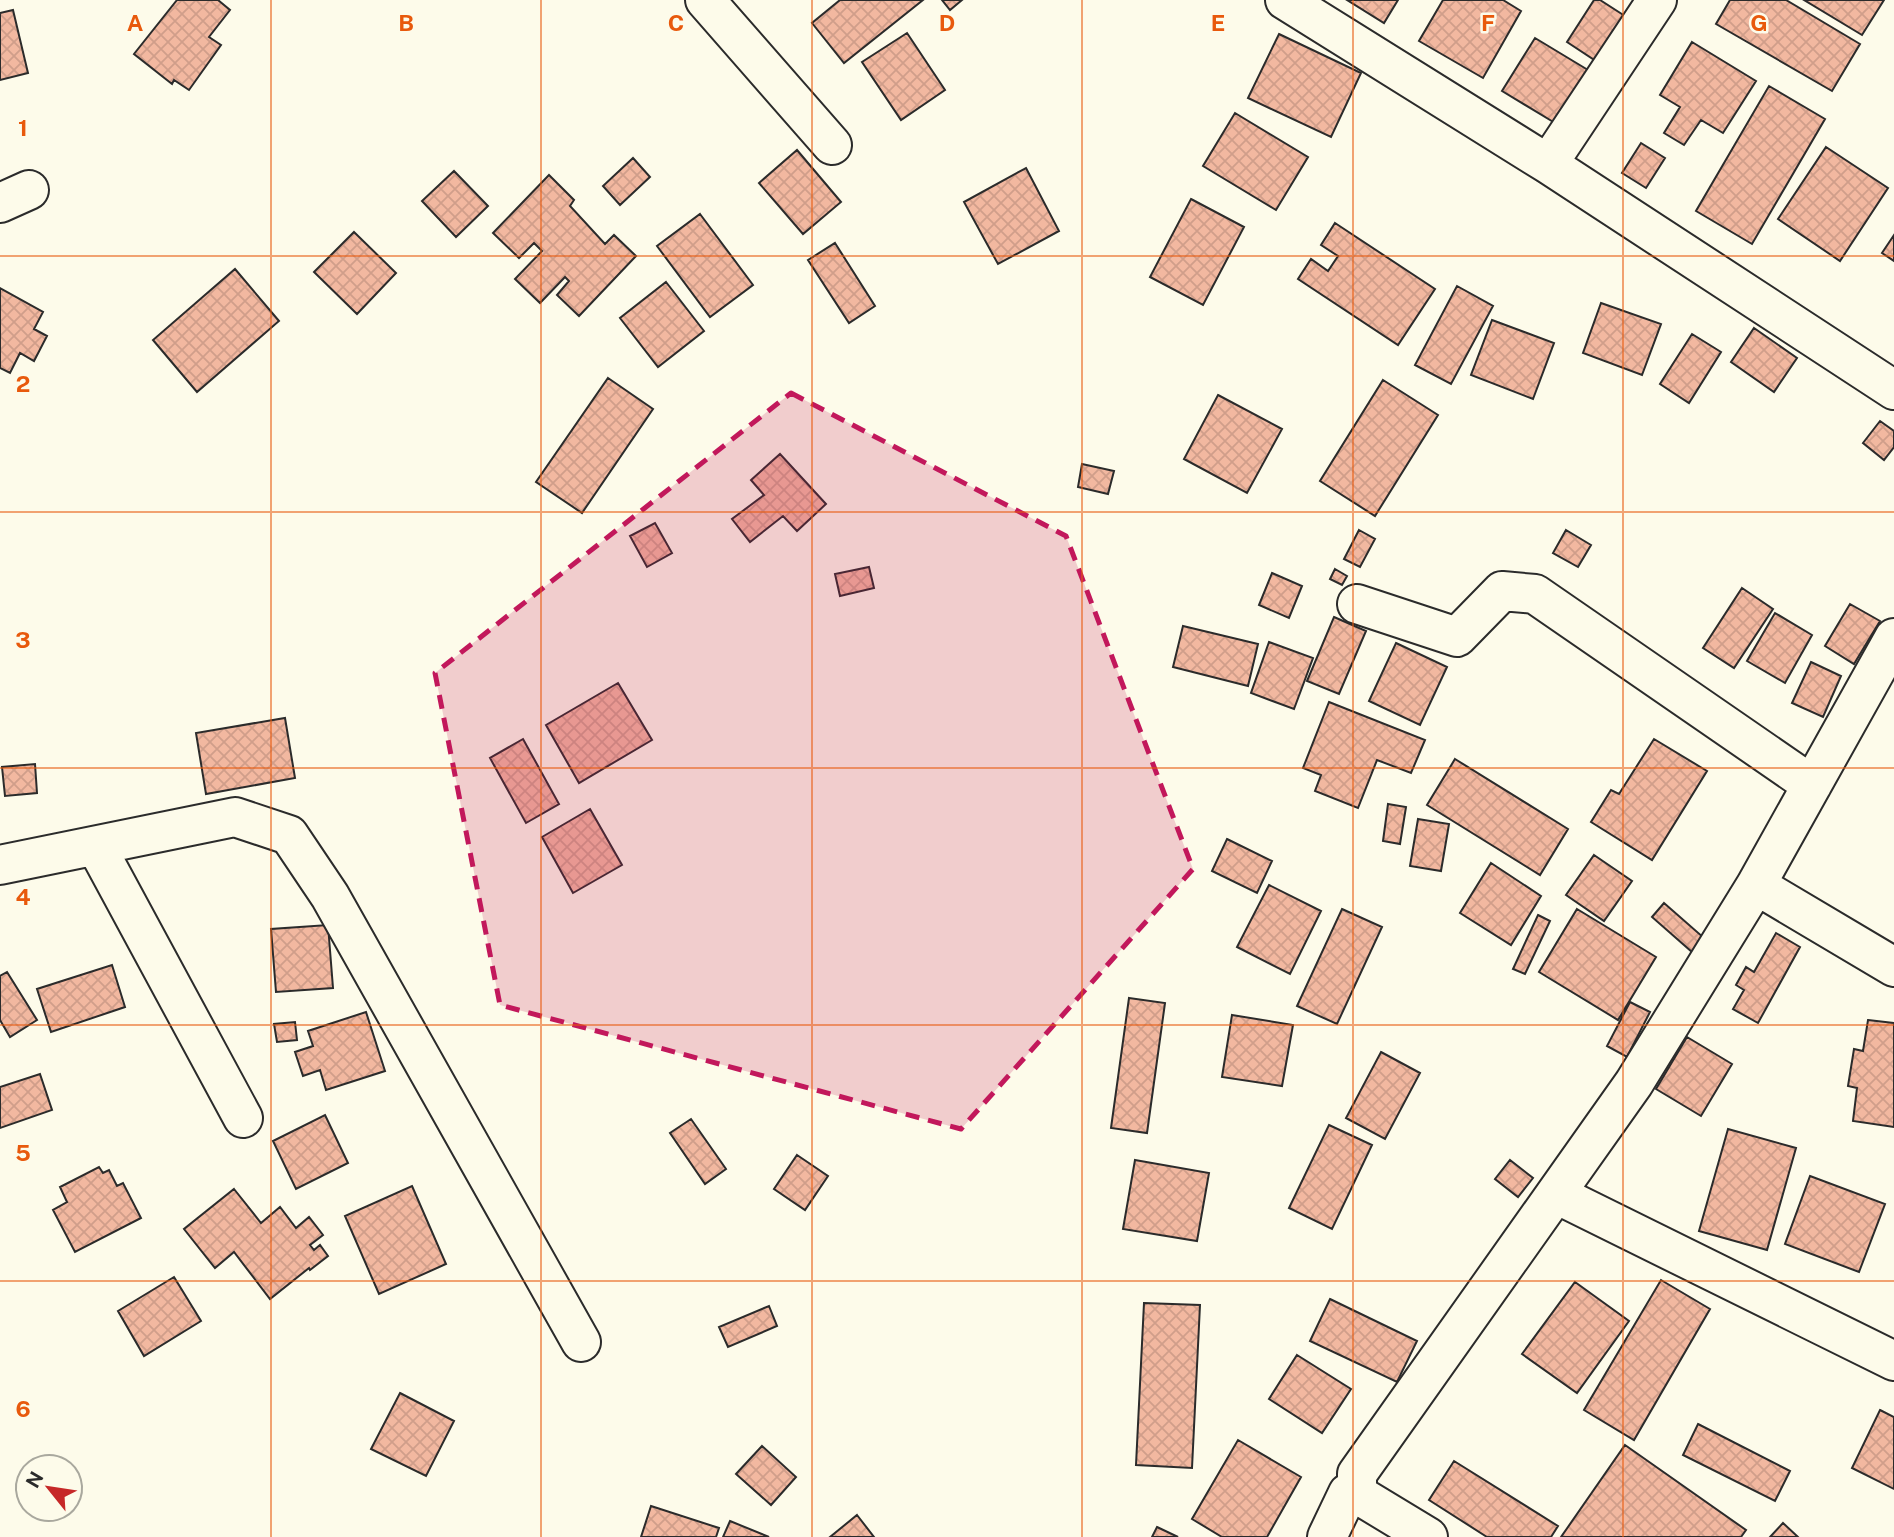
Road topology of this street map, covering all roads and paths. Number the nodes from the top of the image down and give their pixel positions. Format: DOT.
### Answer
graph roads {
  1 [pos="705,0"];
  2 [pos="1285,0"];
  3 [pos="1657,0"];
  4 [pos="832,145"];
  5 [pos="1548,164"];
  6 [pos="1894,390"];
  7 [pos="1357,604"];
  8 [pos="1894,638"];
  9 [pos="1812,785"];
  10 [pos="96,846"];
  11 [pos="0,865"];
  12 [pos="1756,885"];
  13 [pos="1894,967"];
  14 [pos="243,1118"];
  15 [pos="1556,1194"];
  16 [pos="581,1342"];
  17 [pos="1894,1361"];
  18 [pos="1357,1494"];
  19 [pos="1327,1537"];
  20 [pos="1428,1537"];
  1 -- 4 [label="street"];
  2 -- 5 [label="street"];
  3 -- 5 [label="street"];
  5 -- 6 [label="street"];
  7 -- 9 [label="street"];
  8 -- 9 [label="street"];
  9 -- 12 [label="street"];
  10 -- 11 [label="street"];
  10 -- 14 [label="street"];
  10 -- 16 [label="street"];
  12 -- 13 [label="street"];
  12 -- 15 [label="street"];
  15 -- 17 [label="street"];
  15 -- 18 [label="street"];
  18 -- 19 [label="street"];
  18 -- 20 [label="street"];
}
